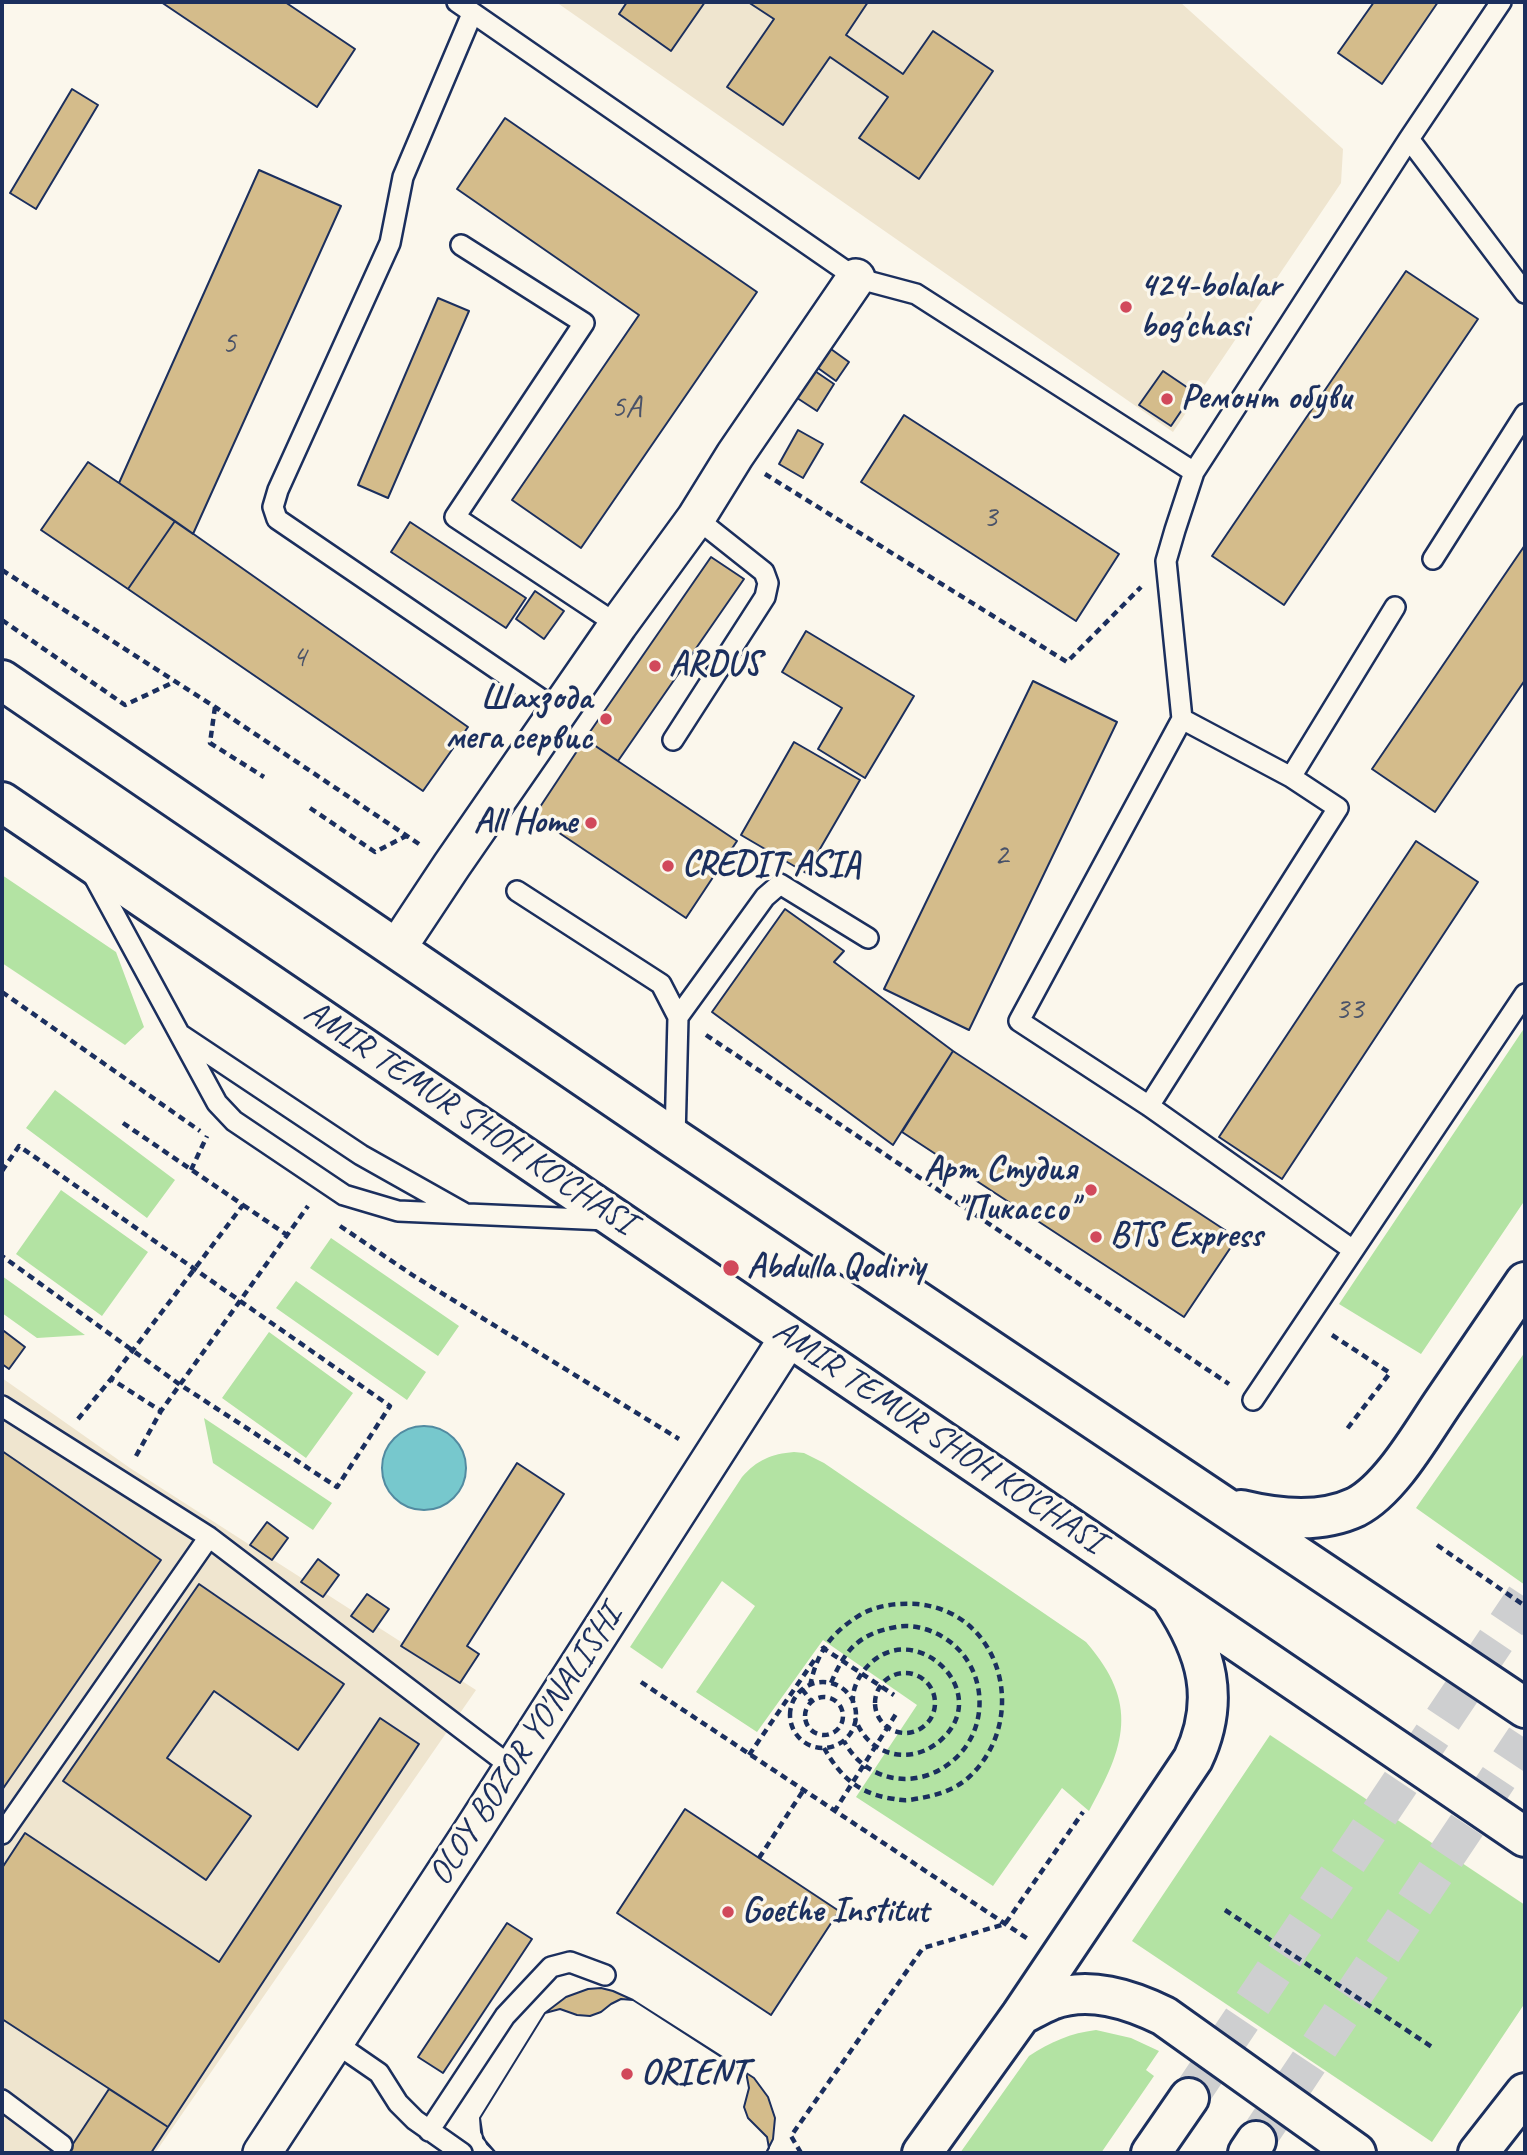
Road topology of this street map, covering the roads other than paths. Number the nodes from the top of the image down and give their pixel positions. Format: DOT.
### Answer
graph roads {
  1 [pos="1501,2"];
  2 [pos="465,8"];
  3 [pos="1409,139"];
  4 [pos="461,245"];
  5 [pos="856,278"];
  6 [pos="1525,293"];
  7 [pos="1525,414"];
  8 [pos="1194,472"];
  9 [pos="696,518"];
  10 [pos="1433,559"];
  11 [pos="1395,607"];
  12 [pos="618,625"];
  13 [pos="2,680"];
  14 [pos="559,712"];
  15 [pos="1182,719"];
  16 [pos="673,740"];
  17 [pos="1291,777"];
  18 [pos="2,802"];
  19 [pos="84,858"];
  20 [pos="517,891"];
  21 [pos="868,938"];
  22 [pos="397,948"];
  23 [pos="1525,994"];
  24 [pos="678,1017"];
  25 [pos="177,1033"];
  26 [pos="1149,1106"];
  27 [pos="675,1139"];
  28 [pos="468,1215"];
  29 [pos="620,1221"];
  30 [pos="1353,1250"];
  31 [pos="1525,1282"];
  32 [pos="789,1337"];
  33 [pos="1252,1400"];
  34 [pos="2,1406"];
  35 [pos="1224,1505"];
  36 [pos="209,1537"];
  37 [pos="1166,1591"];
  38 [pos="1525,1708"];
  39 [pos="513,1768"];
  40 [pos="2,1834"];
  41 [pos="1525,1837"];
  42 [pos="605,1975"];
  43 [pos="1021,2015"];
  44 [pos="334,2042"];
  45 [pos="1525,2092"];
  46 [pos="1189,2098"];
  47 [pos="2,2100"];
  48 [pos="429,2131"];
  49 [pos="62,2145"];
  50 [pos="262,2153"];
  51 [pos="462,2153"];
  52 [pos="922,2153"];
  53 [pos="1151,2153"];
  54 [pos="1356,2153"];
  55 [pos="1478,2153"];
  1 -- 3 [label="lane"];
  2 -- 5 [label="lane"];
  2 -- 14 [label="lane"];
  3 -- 6 [label="lane"];
  3 -- 8 [label="lane"];
  4 -- 12 [label="lane"];
  5 -- 8 [label="lane"];
  5 -- 9 [label="street"];
  7 -- 10 [label="lane"];
  8 -- 15 [label="lane"];
  9 -- 12 [label="street"];
  9 -- 16 [label="lane"];
  11 -- 17 [label="lane"];
  12 -- 14 [label="street"];
  13 -- 22 [label="main road"];
  14 -- 22 [label="street"];
  15 -- 17 [label="lane"];
  15 -- 26 [label="lane"];
  17 -- 26 [label="lane"];
  18 -- 19 [label="main road, AMIR TEMUR SHOH KO'CHASI"];
  19 -- 25 [label="lane"];
  19 -- 29 [label="main road, AMIR TEMUR SHOH KO'CHASI"];
  20 -- 24 [label="lane"];
  21 -- 24 [label="lane"];
  22 -- 27 [label="main road"];
  23 -- 30 [label="lane"];
  24 -- 27 [label="lane"];
  25 -- 28 [label="lane"];
  25 -- 28 [label="lane"];
  26 -- 30 [label="lane"];
  27 -- 35 [label="main road"];
  28 -- 29 [label="lane"];
  29 -- 32 [label="main road, AMIR TEMUR SHOH KO'CHASI"];
  30 -- 33 [label="lane"];
  31 -- 35 [label="main road"];
  32 -- 37 [label="main road, AMIR TEMUR SHOH KO'CHASI"];
  32 -- 39 [label="street, OLOY BOZOR YO'NALISHI"];
  34 -- 36 [label="lane"];
  35 -- 38 [label="main road"];
  36 -- 39 [label="lane"];
  36 -- 40 [label="lane"];
  37 -- 41 [label="main road, AMIR TEMUR SHOH KO'CHASI"];
  37 -- 43 [label="main road"];
  39 -- 44 [label="street, OLOY BOZOR YO'NALISHI"];
  42 -- 48 [label="lane"];
  43 -- 52 [label="main road"];
  43 -- 54 [label="main road"];
  44 -- 48 [label="lane"];
  44 -- 50 [label="street, OLOY BOZOR YO'NALISHI"];
  45 -- 55 [label="main road"];
  46 -- 53 [label="main road"];
  47 -- 49 [label="lane"];
  48 -- 51 [label="lane"];
}
